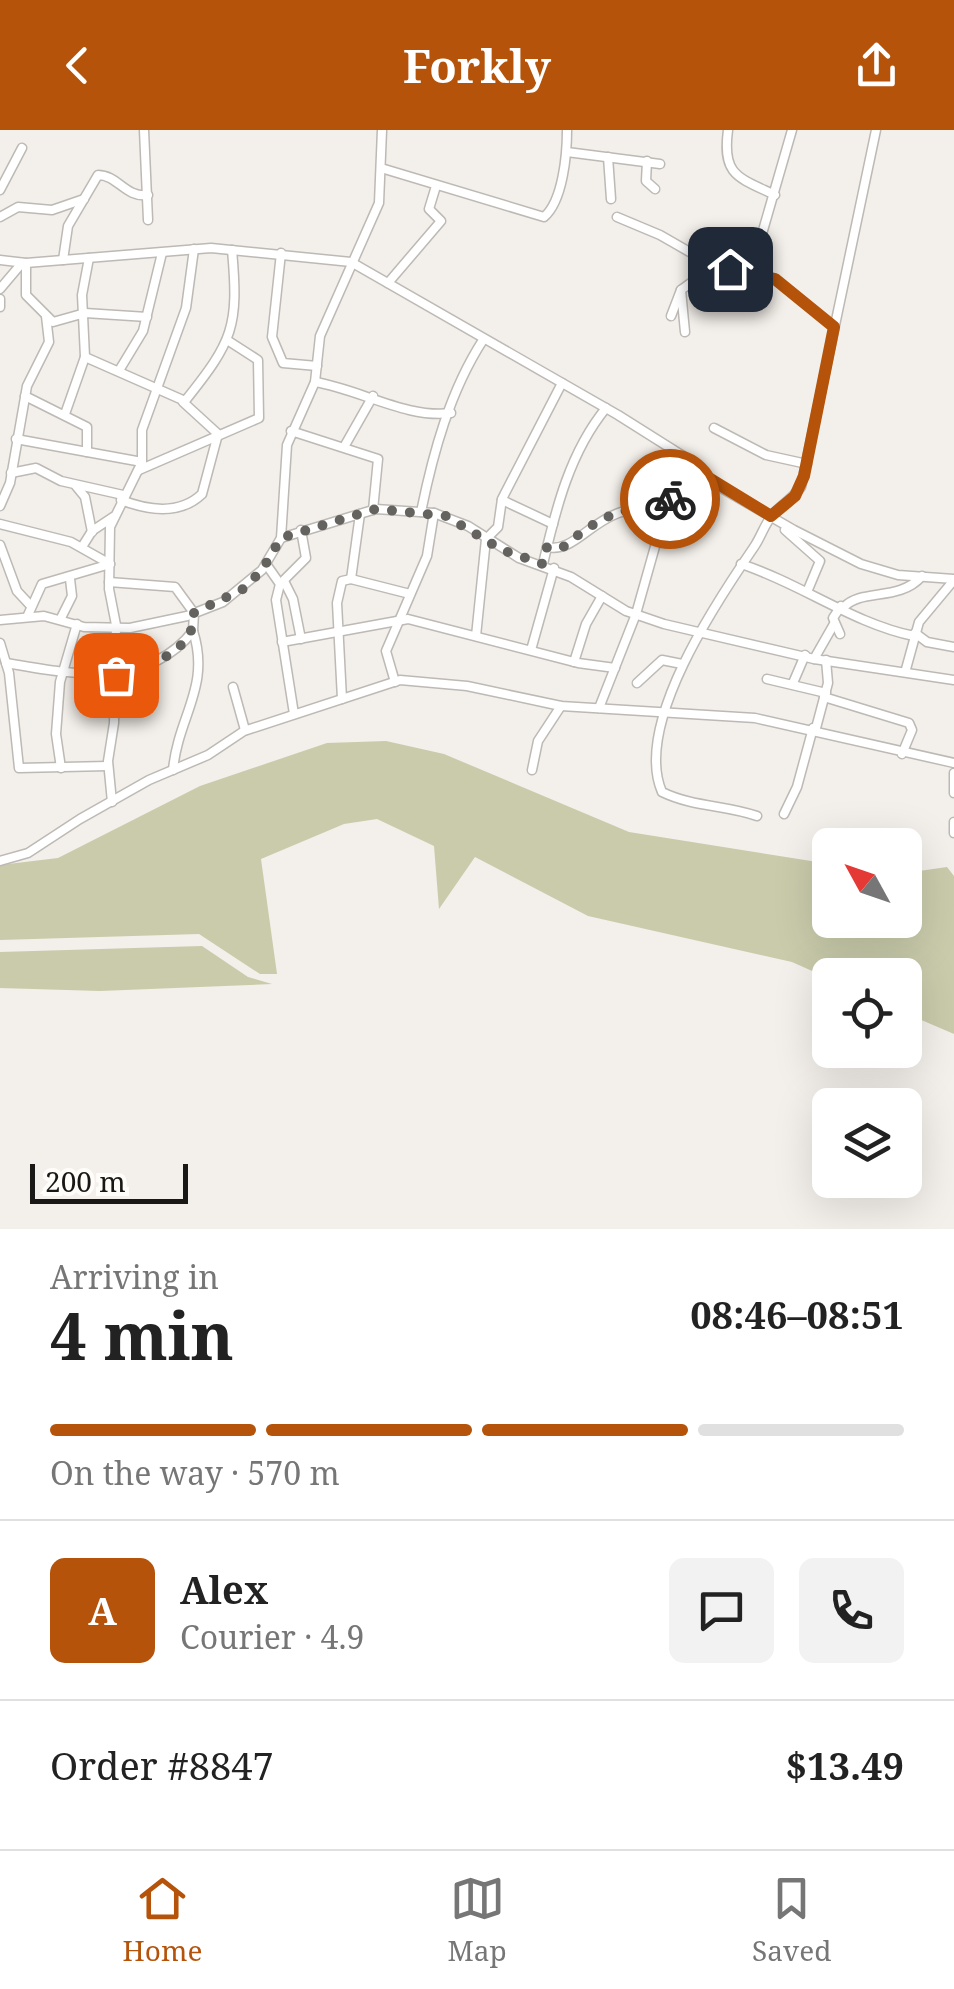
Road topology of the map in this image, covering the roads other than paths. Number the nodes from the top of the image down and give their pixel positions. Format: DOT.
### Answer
graph roads {
  1 [pos="144,130"];
  2 [pos="382,130"];
  3 [pos="568,130"];
  4 [pos="728,130"];
  5 [pos="792,130"];
  6 [pos="876,130"];
  7 [pos="22,148"];
  8 [pos="568,152"];
  9 [pos="608,157"];
  10 [pos="647,161"];
  11 [pos="660,164"];
  12 [pos="381,168"];
  13 [pos="436,186"];
  14 [pos="654,188"];
  15 [pos="0,190"];
  16 [pos="148,195"];
  17 [pos="775,196"];
  18 [pos="84,199"];
  19 [pos="611,199"];
  20 [pos="617,216"];
  21 [pos="0,217"];
  22 [pos="148,220"];
  23 [pos="194,249"];
  24 [pos="232,250"];
  25 [pos="281,253"];
  26 [pos="162,254"];
  27 [pos="89,258"];
  28 [pos="0,260"];
  29 [pos="63,260"];
  30 [pos="350,262"];
  31 [pos="24,263"];
  32 [pos="714,266"];
  33 [pos="751,272"];
  34 [pos="388,283"];
  35 [pos="0,289"];
  36 [pos="682,290"];
  37 [pos="85,314"];
  38 [pos="46,316"];
  39 [pos="670,316"];
  40 [pos="147,317"];
  41 [pos="834,327"];
  42 [pos="685,332"];
  43 [pos="227,340"];
  44 [pos="483,340"];
  45 [pos="86,358"];
  46 [pos="317,366"];
  47 [pos="120,369"];
  48 [pos="316,382"];
  49 [pos="562,384"];
  50 [pos="157,388"];
  51 [pos="25,396"];
  52 [pos="372,396"];
  53 [pos="183,402"];
  54 [pos="606,408"];
  55 [pos="451,413"];
  56 [pos="65,414"];
  57 [pos="714,428"];
  58 [pos="291,431"];
  59 [pos="218,434"];
  60 [pos="16,440"];
  61 [pos="344,447"];
  62 [pos="87,452"];
  63 [pos="683,456"];
  64 [pos="807,464"];
  65 [pos="141,466"];
  66 [pos="11,472"];
  67 [pos="702,474"];
  68 [pos="75,484"];
  69 [pos="684,486"];
  70 [pos="122,497"];
  71 [pos="502,500"];
  72 [pos="0,506"];
  73 [pos="373,510"];
  74 [pos="665,511"];
  75 [pos="421,512"];
  76 [pos="360,514"];
  77 [pos="434,514"];
  78 [pos="112,517"];
  79 [pos="770,518"];
  80 [pos="0,524"];
  81 [pos="554,524"];
  82 [pos="301,530"];
  83 [pos="92,532"];
  84 [pos="281,538"];
  85 [pos="486,539"];
  86 [pos="0,545"];
  87 [pos="82,546"];
  88 [pos="547,547"];
  89 [pos="110,564"];
  90 [pos="266,564"];
  91 [pos="543,564"];
  92 [pos="741,564"];
  93 [pos="554,568"];
  94 [pos="922,576"];
  95 [pos="70,579"];
  96 [pos="351,579"];
  97 [pos="954,579"];
  98 [pos="110,582"];
  99 [pos="282,583"];
  100 [pos="807,592"];
  101 [pos="410,594"];
  102 [pos="602,596"];
  103 [pos="843,606"];
  104 [pos="29,610"];
  105 [pos="194,613"];
  106 [pos="636,614"];
  107 [pos="68,618"];
  108 [pos="398,619"];
  109 [pos="0,620"];
  110 [pos="834,624"];
  111 [pos="116,625"];
  112 [pos="193,631"];
  113 [pos="340,631"];
  114 [pos="702,632"];
  115 [pos="840,634"];
  116 [pos="915,635"];
  117 [pos="476,636"];
  118 [pos="301,639"];
  119 [pos="282,642"];
  120 [pos="0,643"];
  121 [pos="954,647"];
  122 [pos="532,650"];
  123 [pos="810,657"];
  124 [pos="826,660"];
  125 [pos="574,662"];
  126 [pos="6,663"];
  127 [pos="682,664"];
  128 [pos="615,668"];
  129 [pos="906,669"];
  130 [pos="64,670"];
  131 [pos="116,675"];
  132 [pos="767,679"];
  133 [pos="954,680"];
  134 [pos="395,682"];
  135 [pos="637,683"];
  136 [pos="792,683"];
  137 [pos="233,687"];
  138 [pos="825,695"];
  139 [pos="342,699"];
  140 [pos="561,706"];
  141 [pos="599,708"];
  142 [pos="666,711"];
  143 [pos="294,714"];
  144 [pos="814,728"];
  145 [pos="246,730"];
  146 [pos="908,741"];
  147 [pos="902,754"];
  148 [pos="916,756"];
  149 [pos="954,763"];
  150 [pos="108,766"];
  151 [pos="61,768"];
  152 [pos="172,770"];
  153 [pos="532,770"];
  154 [pos="954,773"];
  155 [pos="954,792"];
  156 [pos="112,802"];
  157 [pos="784,814"];
  158 [pos="756,816"];
  159 [pos="954,822"];
  160 [pos="954,833"];
  161 [pos="0,860"];
  1 -- 16 [label="street"];
  2 -- 12 [label="street"];
  3 -- 8 [label="street"];
  4 -- 17 [label="street"];
  5 -- 17 [label="street"];
  6 -- 41 [label="street"];
  7 -- 15 [label="street"];
  8 -- 9 [label="street"];
  8 -- 13 [label="street"];
  9 -- 10 [label="street"];
  9 -- 19 [label="street"];
  10 -- 11 [label="street"];
  10 -- 14 [label="street"];
  12 -- 13 [label="street"];
  12 -- 30 [label="street"];
  13 -- 34 [label="street"];
  16 -- 18 [label="street"];
  16 -- 22 [label="street"];
  17 -- 33 [label="street"];
  18 -- 21 [label="street"];
  18 -- 29 [label="street"];
  20 -- 32 [label="street"];
  23 -- 24 [label="street"];
  23 -- 26 [label="street"];
  23 -- 50 [label="street"];
  24 -- 25 [label="street"];
  24 -- 43 [label="street"];
  25 -- 30 [label="street"];
  25 -- 46 [label="street"];
  26 -- 27 [label="street"];
  26 -- 40 [label="street"];
  27 -- 29 [label="street"];
  27 -- 37 [label="street"];
  28 -- 31 [label="street"];
  29 -- 31 [label="street"];
  30 -- 34 [label="street"];
  30 -- 46 [label="street"];
  31 -- 35 [label="street"];
  31 -- 38 [label="street"];
  32 -- 33 [label="street"];
  32 -- 36 [label="street"];
  33 -- 41 [label="street"];
  34 -- 44 [label="street"];
  36 -- 39 [label="street"];
  36 -- 42 [label="street"];
  37 -- 38 [label="street"];
  37 -- 40 [label="street"];
  37 -- 45 [label="street"];
  38 -- 51 [label="street"];
  40 -- 47 [label="street"];
  41 -- 64 [label="street"];
  43 -- 53 [label="street"];
  43 -- 59 [label="street"];
  44 -- 49 [label="street"];
  44 -- 55 [label="street"];
  45 -- 47 [label="street"];
  45 -- 56 [label="street"];
  46 -- 48 [label="street"];
  47 -- 50 [label="street"];
  48 -- 52 [label="street"];
  48 -- 58 [label="street"];
  49 -- 54 [label="street"];
  49 -- 71 [label="street"];
  50 -- 53 [label="street"];
  50 -- 65 [label="street"];
  51 -- 56 [label="street"];
  51 -- 60 [label="street"];
  52 -- 55 [label="street"];
  52 -- 61 [label="street"];
  53 -- 59 [label="street"];
  54 -- 63 [label="street"];
  54 -- 81 [label="street"];
  55 -- 75 [label="street"];
  56 -- 62 [label="street"];
  57 -- 64 [label="street"];
  58 -- 61 [label="street"];
  58 -- 84 [label="street"];
  59 -- 65 [label="street"];
  59 -- 70 [label="street"];
  60 -- 62 [label="street"];
  60 -- 66 [label="street"];
  61 -- 73 [label="street"];
  62 -- 65 [label="street"];
  63 -- 67 [label="street"];
  63 -- 69 [label="street"];
  64 -- 79 [label="street"];
  65 -- 70 [label="street"];
  66 -- 68 [label="street"];
  66 -- 72 [label="street"];
  67 -- 69 [label="street"];
  67 -- 79 [label="street"];
  68 -- 70 [label="street"];
  68 -- 83 [label="street"];
  69 -- 74 [label="street"];
  70 -- 78 [label="street"];
  71 -- 81 [label="street"];
  71 -- 85 [label="street"];
  73 -- 75 [label="street"];
  73 -- 76 [label="street"];
  74 -- 88 [label="street"];
  74 -- 106 [label="street"];
  75 -- 77 [label="street"];
  76 -- 82 [label="street"];
  76 -- 96 [label="street"];
  77 -- 85 [label="street"];
  77 -- 101 [label="street"];
  78 -- 83 [label="street"];
  78 -- 89 [label="street"];
  79 -- 92 [label="street"];
  79 -- 94 [label="street"];
  79 -- 100 [label="street"];
  80 -- 87 [label="street"];
  81 -- 88 [label="street"];
  82 -- 84 [label="street"];
  82 -- 99 [label="street"];
  83 -- 87 [label="street"];
  84 -- 90 [label="street"];
  85 -- 91 [label="street"];
  85 -- 117 [label="street"];
  86 -- 104 [label="street"];
  87 -- 89 [label="street"];
  88 -- 91 [label="street"];
  89 -- 95 [label="street"];
  89 -- 98 [label="street"];
  90 -- 99 [label="street"];
  90 -- 105 [label="street"];
  91 -- 93 [label="street"];
  92 -- 100 [label="street"];
  92 -- 114 [label="street"];
  93 -- 102 [label="street"];
  93 -- 122 [label="street"];
  94 -- 97 [label="street"];
  94 -- 103 [label="street"];
  95 -- 104 [label="street"];
  95 -- 107 [label="street"];
  96 -- 101 [label="street"];
  96 -- 113 [label="street"];
  97 -- 116 [label="street"];
  98 -- 105 [label="street"];
  98 -- 111 [label="street"];
  99 -- 118 [label="street"];
  99 -- 119 [label="street"];
  100 -- 103 [label="street"];
  101 -- 108 [label="street"];
  102 -- 106 [label="street"];
  102 -- 125 [label="street"];
  103 -- 110 [label="street"];
  103 -- 116 [label="street"];
  104 -- 107 [label="street"];
  104 -- 109 [label="street"];
  105 -- 111 [label="street"];
  105 -- 112 [label="street"];
  106 -- 114 [label="street"];
  106 -- 128 [label="street"];
  107 -- 111 [label="street"];
  107 -- 130 [label="street"];
  108 -- 113 [label="street"];
  108 -- 117 [label="street"];
  108 -- 134 [label="street"];
  110 -- 115 [label="street"];
  110 -- 123 [label="street"];
  111 -- 131 [label="street"];
  112 -- 131 [label="street"];
  112 -- 152 [label="street"];
  113 -- 118 [label="street"];
  113 -- 139 [label="street"];
  114 -- 123 [label="street"];
  114 -- 127 [label="street"];
  116 -- 121 [label="street"];
  116 -- 129 [label="street"];
  117 -- 122 [label="street"];
  118 -- 119 [label="street"];
  119 -- 143 [label="street"];
  120 -- 126 [label="street"];
  122 -- 125 [label="street"];
  123 -- 124 [label="street"];
  123 -- 136 [label="street"];
  124 -- 129 [label="street"];
  124 -- 138 [label="street"];
  125 -- 128 [label="street"];
  126 -- 130 [label="street"];
  126 -- 151 [label="street"];
  127 -- 135 [label="street"];
  127 -- 142 [label="street"];
  128 -- 141 [label="street"];
  129 -- 133 [label="street"];
  130 -- 131 [label="street"];
  130 -- 151 [label="street"];
  131 -- 150 [label="street"];
  132 -- 136 [label="street"];
  134 -- 139 [label="street"];
  134 -- 140 [label="street"];
  136 -- 138 [label="street"];
  137 -- 145 [label="street"];
  138 -- 144 [label="street"];
  138 -- 146 [label="street"];
  139 -- 143 [label="street"];
  140 -- 141 [label="street"];
  140 -- 153 [label="street"];
  141 -- 142 [label="street"];
  142 -- 144 [label="street"];
  142 -- 158 [label="street"];
  143 -- 145 [label="street"];
  144 -- 147 [label="street"];
  144 -- 157 [label="street"];
  145 -- 152 [label="street"];
  146 -- 147 [label="street"];
  146 -- 148 [label="street"];
  147 -- 148 [label="street"];
  148 -- 149 [label="street"];
  150 -- 151 [label="street"];
  150 -- 156 [label="street"];
  152 -- 156 [label="street"];
  154 -- 155 [label="street"];
  156 -- 161 [label="street"];
  159 -- 160 [label="street"];
}
